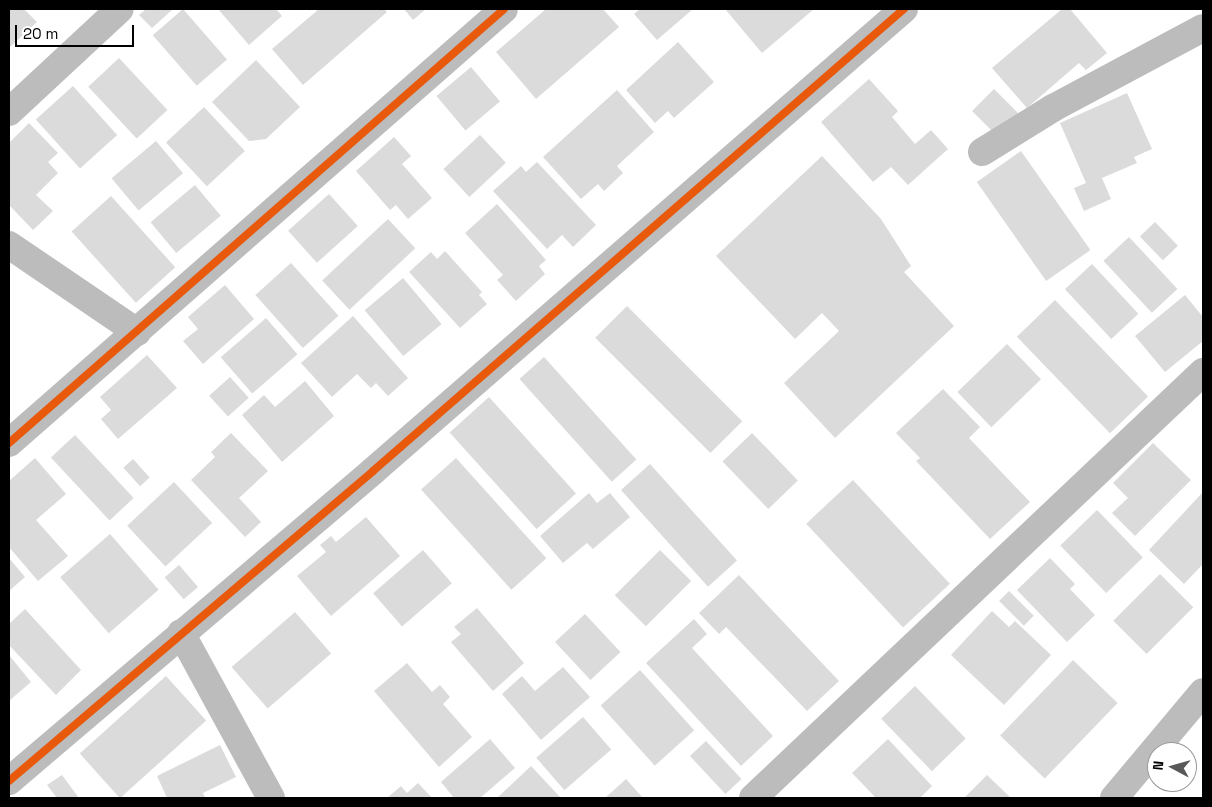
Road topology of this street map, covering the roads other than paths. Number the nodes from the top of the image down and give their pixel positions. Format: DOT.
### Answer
graph roads {
  1 [pos="120,9"];
  2 [pos="504,9"];
  3 [pos="904,9"];
  4 [pos="1203,28"];
  5 [pos="9,112"];
  6 [pos="982,152"];
  7 [pos="9,244"];
  8 [pos="137,332"];
  9 [pos="1203,372"];
  10 [pos="9,443"];
  11 [pos="181,633"];
  12 [pos="1203,692"];
  13 [pos="9,782"];
  14 [pos="271,798"];
  15 [pos="753,798"];
  16 [pos="1114,798"];
  1 -- 5 [label="street"];
  2 -- 8 [label="street"];
  3 -- 11 [label="street"];
  4 -- 6 [label="street"];
  7 -- 8 [label="street"];
  8 -- 10 [label="street"];
  9 -- 15 [label="street"];
  11 -- 13 [label="street"];
  11 -- 14 [label="street"];
  12 -- 16 [label="street"];
}
